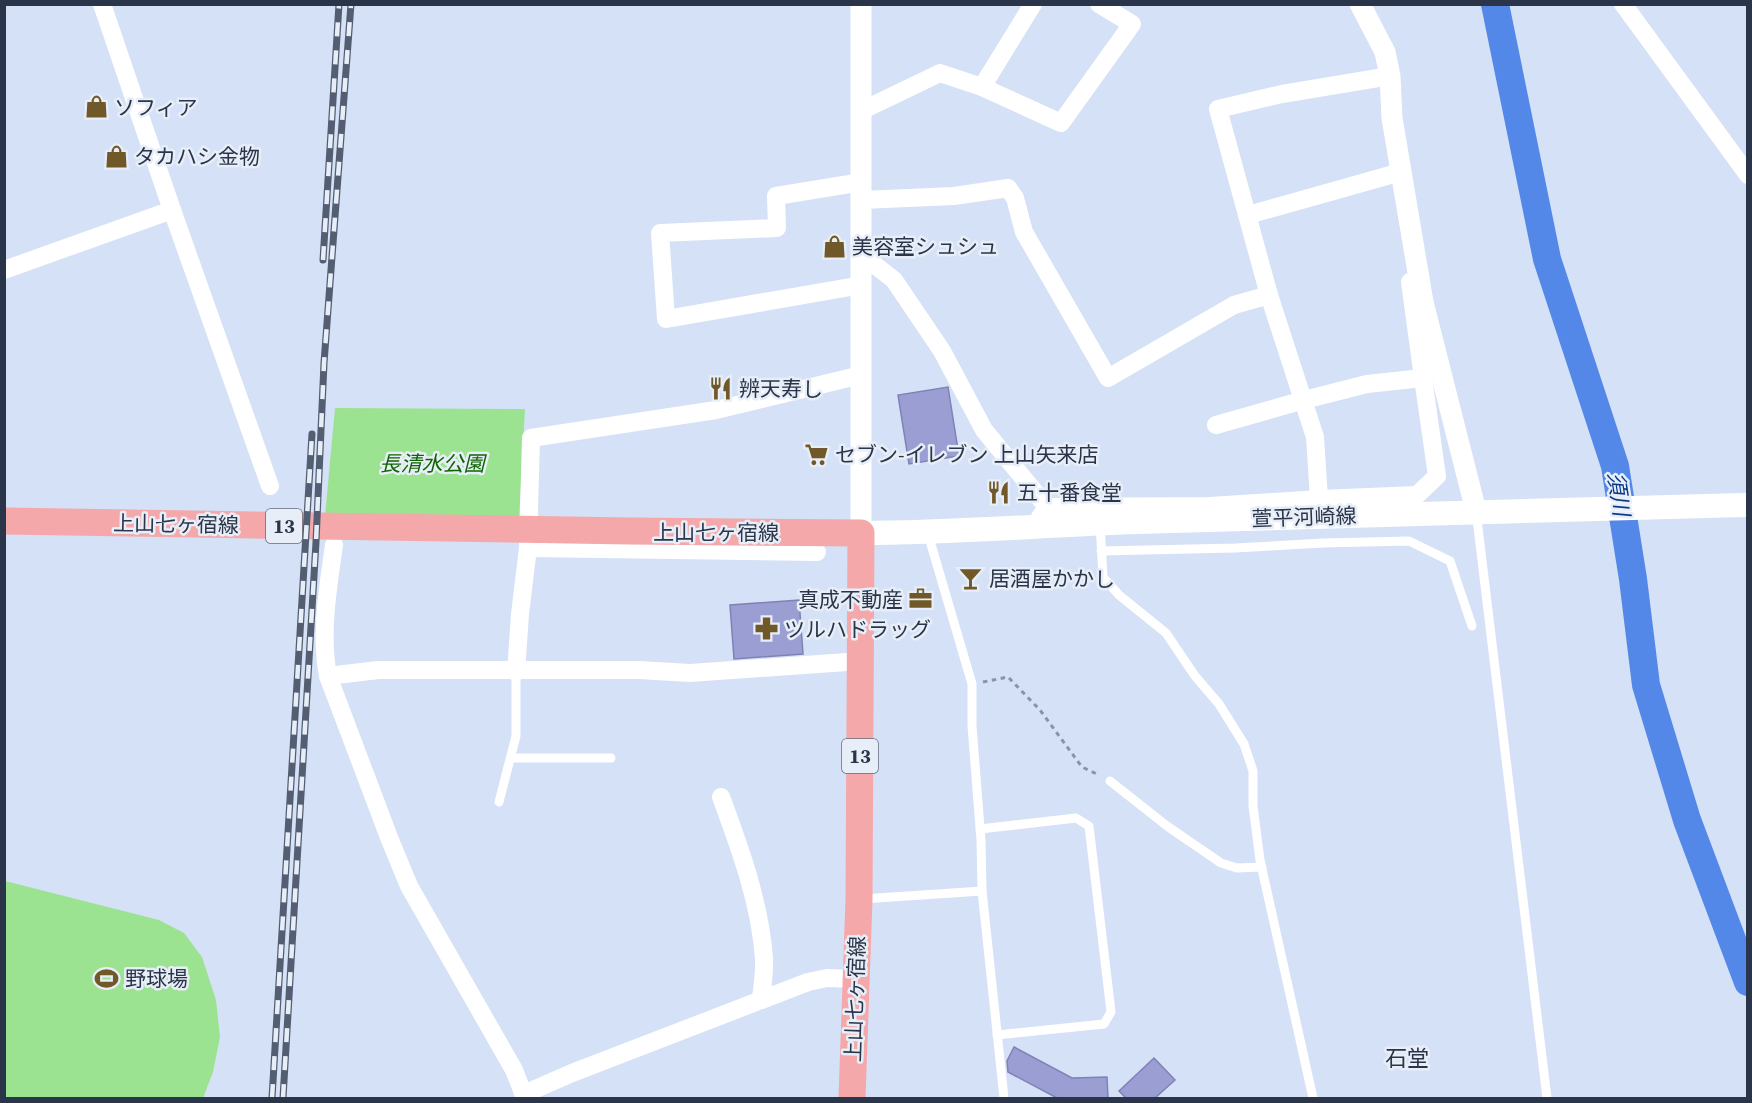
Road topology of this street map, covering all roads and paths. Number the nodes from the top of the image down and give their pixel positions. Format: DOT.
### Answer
graph roads {
  1 [pos="102,4"];
  2 [pos="861,4"];
  3 [pos="1033,4"];
  4 [pos="1099,4"];
  5 [pos="1360,4"];
  6 [pos="1623,4"];
  7 [pos="1390,76"];
  8 [pos="982,87"];
  9 [pos="861,111"];
  10 [pos="1401,172"];
  11 [pos="1748,176"];
  12 [pos="862,191"];
  13 [pos="172,210"];
  14 [pos="1248,215"];
  15 [pos="1411,239"];
  16 [pos="862,255"];
  17 [pos="4,270"];
  18 [pos="862,285"];
  19 [pos="1269,295"];
  20 [pos="861,375"];
  21 [pos="1423,378"];
  22 [pos="1304,400"];
  23 [pos="1216,425"];
  24 [pos="270,486"];
  25 [pos="1319,499"];
  26 [pos="1748,505"];
  27 [pos="1047,507"];
  28 [pos="1487,510"];
  29 [pos="4,521"];
  30 [pos="1100,523"];
  31 [pos="1032,527"];
  32 [pos="861,533"];
  33 [pos="928,533"];
  34 [pos="334,544"];
  35 [pos="528,548"];
  36 [pos="1101,551"];
  37 [pos="817,552"];
  38 [pos="1472,626"];
  39 [pos="861,661"];
  40 [pos="516,672"];
  41 [pos="327,676"];
  42 [pos="972,684"];
  43 [pos="512,758"];
  44 [pos="611,758"];
  45 [pos="1110,781"];
  46 [pos="722,797"];
  47 [pos="499,802"];
  48 [pos="980,829"];
  49 [pos="1262,867"];
  50 [pos="982,891"];
  51 [pos="859,899"];
  52 [pos="855,979"];
  53 [pos="761,1000"];
  54 [pos="997,1035"];
  55 [pos="525,1096"];
  56 [pos="852,1098"];
  57 [pos="1004,1098"];
  58 [pos="1313,1098"];
  59 [pos="1547,1098"];
  1 -- 13 [label="street"];
  2 -- 9 [label="street"];
  3 -- 8 [label="street"];
  4 -- 8 [label="street"];
  5 -- 7 [label="street"];
  6 -- 11 [label="street"];
  7 -- 10 [label="street"];
  7 -- 14 [label="street"];
  8 -- 9 [label="street"];
  9 -- 12 [label="street"];
  10 -- 14 [label="street"];
  10 -- 15 [label="street"];
  12 -- 16 [label="street"];
  12 -- 18 [label="street"];
  12 -- 19 [label="street"];
  13 -- 17 [label="street"];
  13 -- 24 [label="street"];
  14 -- 19 [label="street"];
  15 -- 21 [label="street"];
  15 -- 28 [label="street"];
  16 -- 18 [label="street"];
  16 -- 27 [label="street"];
  18 -- 20 [label="street"];
  19 -- 22 [label="street"];
  20 -- 32 [label="street"];
  20 -- 35 [label="street"];
  21 -- 22 [label="street"];
  21 -- 25 [label="street"];
  22 -- 23 [label="street"];
  22 -- 25 [label="street"];
  25 -- 27 [label="street"];
  26 -- 28 [label="main road, 萱平河崎線"];
  27 -- 31 [label="street"];
  28 -- 30 [label="main road, 萱平河崎線"];
  28 -- 59 [label="lane"];
  29 -- 32 [label="main road, 上山七ヶ宿線 / 13"];
  30 -- 31 [label="main road, 萱平河崎線"];
  30 -- 36 [label="lane"];
  31 -- 33 [label="main road, 萱平河崎線"];
  32 -- 33 [label="main road, 萱平河崎線"];
  32 -- 39 [label="main road, 上山七ヶ宿線 / 13"];
  33 -- 42 [label="lane"];
  34 -- 41 [label="street"];
  35 -- 37 [label="street"];
  35 -- 40 [label="street"];
  36 -- 38 [label="lane"];
  36 -- 49 [label="lane"];
  39 -- 40 [label="street"];
  39 -- 51 [label="main road, 上山七ヶ宿線 / 13"];
  40 -- 41 [label="street"];
  40 -- 43 [label="lane"];
  41 -- 55 [label="street"];
  42 -- 45 [label="path"];
  42 -- 48 [label="lane"];
  43 -- 44 [label="lane"];
  43 -- 47 [label="lane"];
  45 -- 49 [label="lane"];
  46 -- 53 [label="street"];
  48 -- 50 [label="lane"];
  48 -- 54 [label="lane"];
  49 -- 58 [label="lane"];
  50 -- 51 [label="lane"];
  50 -- 54 [label="lane"];
  51 -- 52 [label="main road, 上山七ヶ宿線 / 13"];
  52 -- 53 [label="street"];
  52 -- 56 [label="main road, 上山七ヶ宿線 / 13"];
  53 -- 55 [label="street"];
  54 -- 57 [label="lane"];
}
